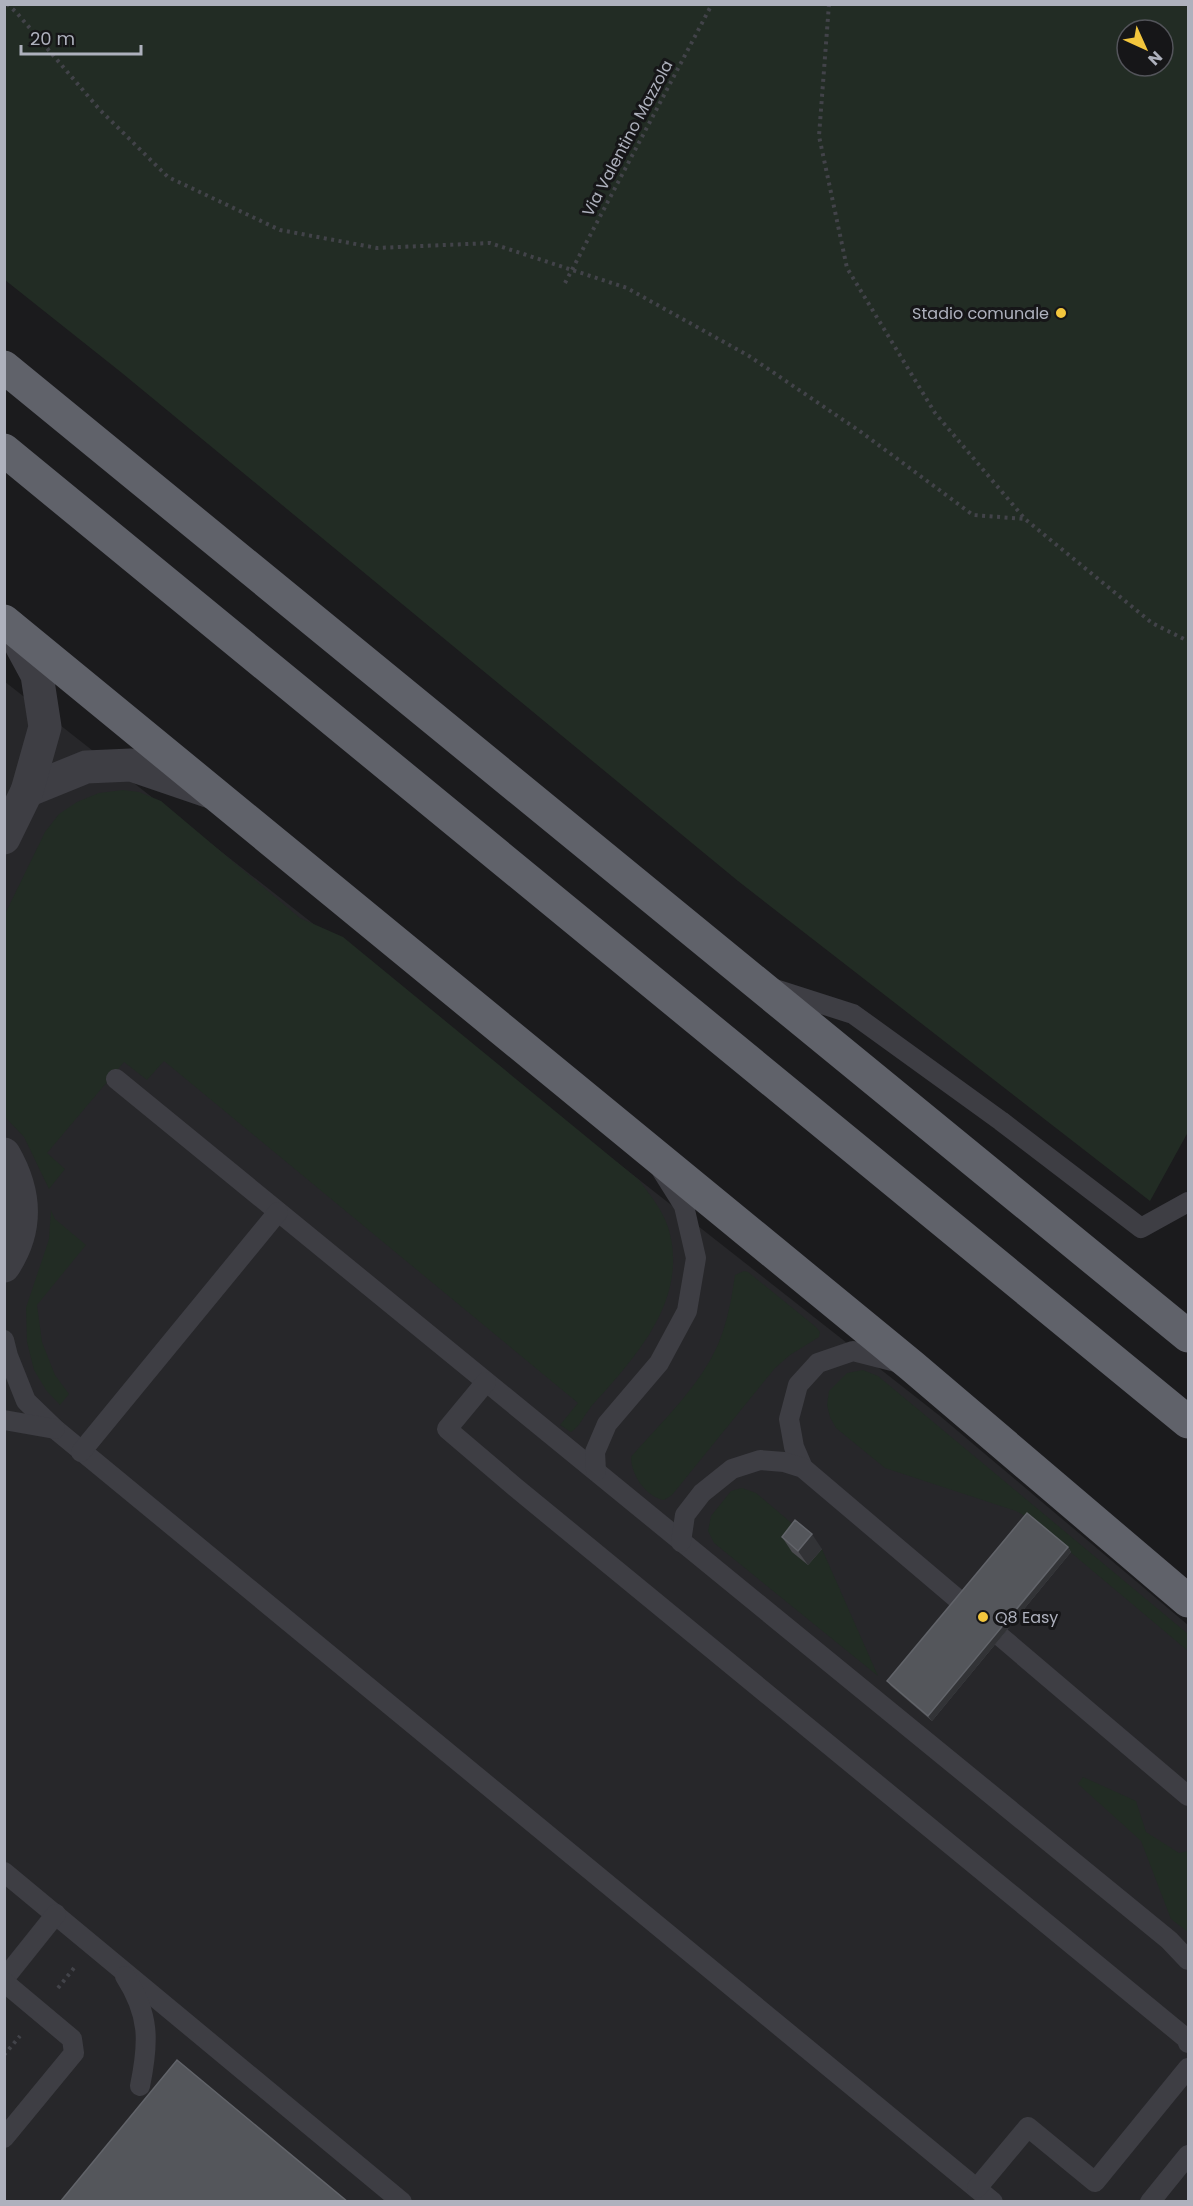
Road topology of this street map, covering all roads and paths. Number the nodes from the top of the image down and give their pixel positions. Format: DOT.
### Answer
graph roads {
  1 [pos="7,4"];
  2 [pos="712,4"];
  3 [pos="829,4"];
  4 [pos="571,269"];
  5 [pos="565,282"];
  6 [pos="4,367"];
  7 [pos="4,450"];
  8 [pos="1025,519"];
  9 [pos="8,624"];
  10 [pos="1188,641"];
  11 [pos="27,791"];
  12 [pos="213,794"];
  13 [pos="4,838"];
  14 [pos="760,984"];
  15 [pos="116,1079"];
  16 [pos="651,1153"];
  17 [pos="4,1154"];
  18 [pos="1188,1202"];
  19 [pos="278,1212"];
  20 [pos="4,1266"];
  21 [pos="1188,1336"];
  22 [pos="4,1340"];
  23 [pos="912,1366"];
  24 [pos="486,1382"];
  25 [pos="4,1420"];
  26 [pos="1188,1422"];
  27 [pos="55,1429"];
  28 [pos="81,1452"];
  29 [pos="803,1468"];
  30 [pos="596,1471"];
  31 [pos="681,1542"];
  32 [pos="1188,1601"];
  33 [pos="961,1602"];
  34 [pos="1001,1636"];
  35 [pos="1188,1796"];
  36 [pos="4,1872"];
  37 [pos="56,1914"];
  38 [pos="1169,1940"];
  39 [pos="1188,1950"];
  40 [pos="1188,1960"];
  41 [pos="117,1964"];
  42 [pos="4,1980"];
  43 [pos="1188,2043"];
  44 [pos="1188,2068"];
  45 [pos="140,2086"];
  46 [pos="4,2138"];
  47 [pos="1188,2155"];
  48 [pos="977,2188"];
  49 [pos="402,2202"];
  50 [pos="993,2202"];
  51 [pos="1150,2202"];
  1 -- 4 [label="path"];
  2 -- 4 [label="path, Via Valentino Mazzola"];
  3 -- 8 [label="path"];
  4 -- 5 [label="path, Via Valentino Mazzola"];
  4 -- 8 [label="path"];
  6 -- 14 [label="highway"];
  7 -- 26 [label="highway"];
  8 -- 10 [label="path"];
  9 -- 11 [label="street"];
  9 -- 12 [label="highway"];
  11 -- 12 [label="street"];
  11 -- 13 [label="street"];
  12 -- 16 [label="highway"];
  14 -- 18 [label="lane"];
  14 -- 21 [label="highway"];
  15 -- 19 [label="lane"];
  16 -- 23 [label="highway"];
  16 -- 30 [label="lane"];
  17 -- 20 [label="street"];
  19 -- 24 [label="lane"];
  19 -- 28 [label="lane"];
  22 -- 27 [label="lane"];
  23 -- 29 [label="lane"];
  23 -- 32 [label="highway"];
  24 -- 30 [label="lane"];
  24 -- 43 [label="lane"];
  25 -- 27 [label="lane"];
  27 -- 28 [label="lane"];
  28 -- 48 [label="lane"];
  29 -- 31 [label="lane"];
  29 -- 33 [label="lane"];
  30 -- 31 [label="lane"];
  31 -- 38 [label="lane"];
  34 -- 35 [label="lane"];
  36 -- 37 [label="lane"];
  37 -- 41 [label="lane"];
  37 -- 42 [label="lane"];
  38 -- 39 [label="lane"];
  38 -- 40 [label="lane"];
  41 -- 45 [label="lane"];
  41 -- 49 [label="lane"];
  42 -- 46 [label="lane"];
  44 -- 48 [label="lane"];
  47 -- 51 [label="lane"];
  48 -- 50 [label="lane"];
}
